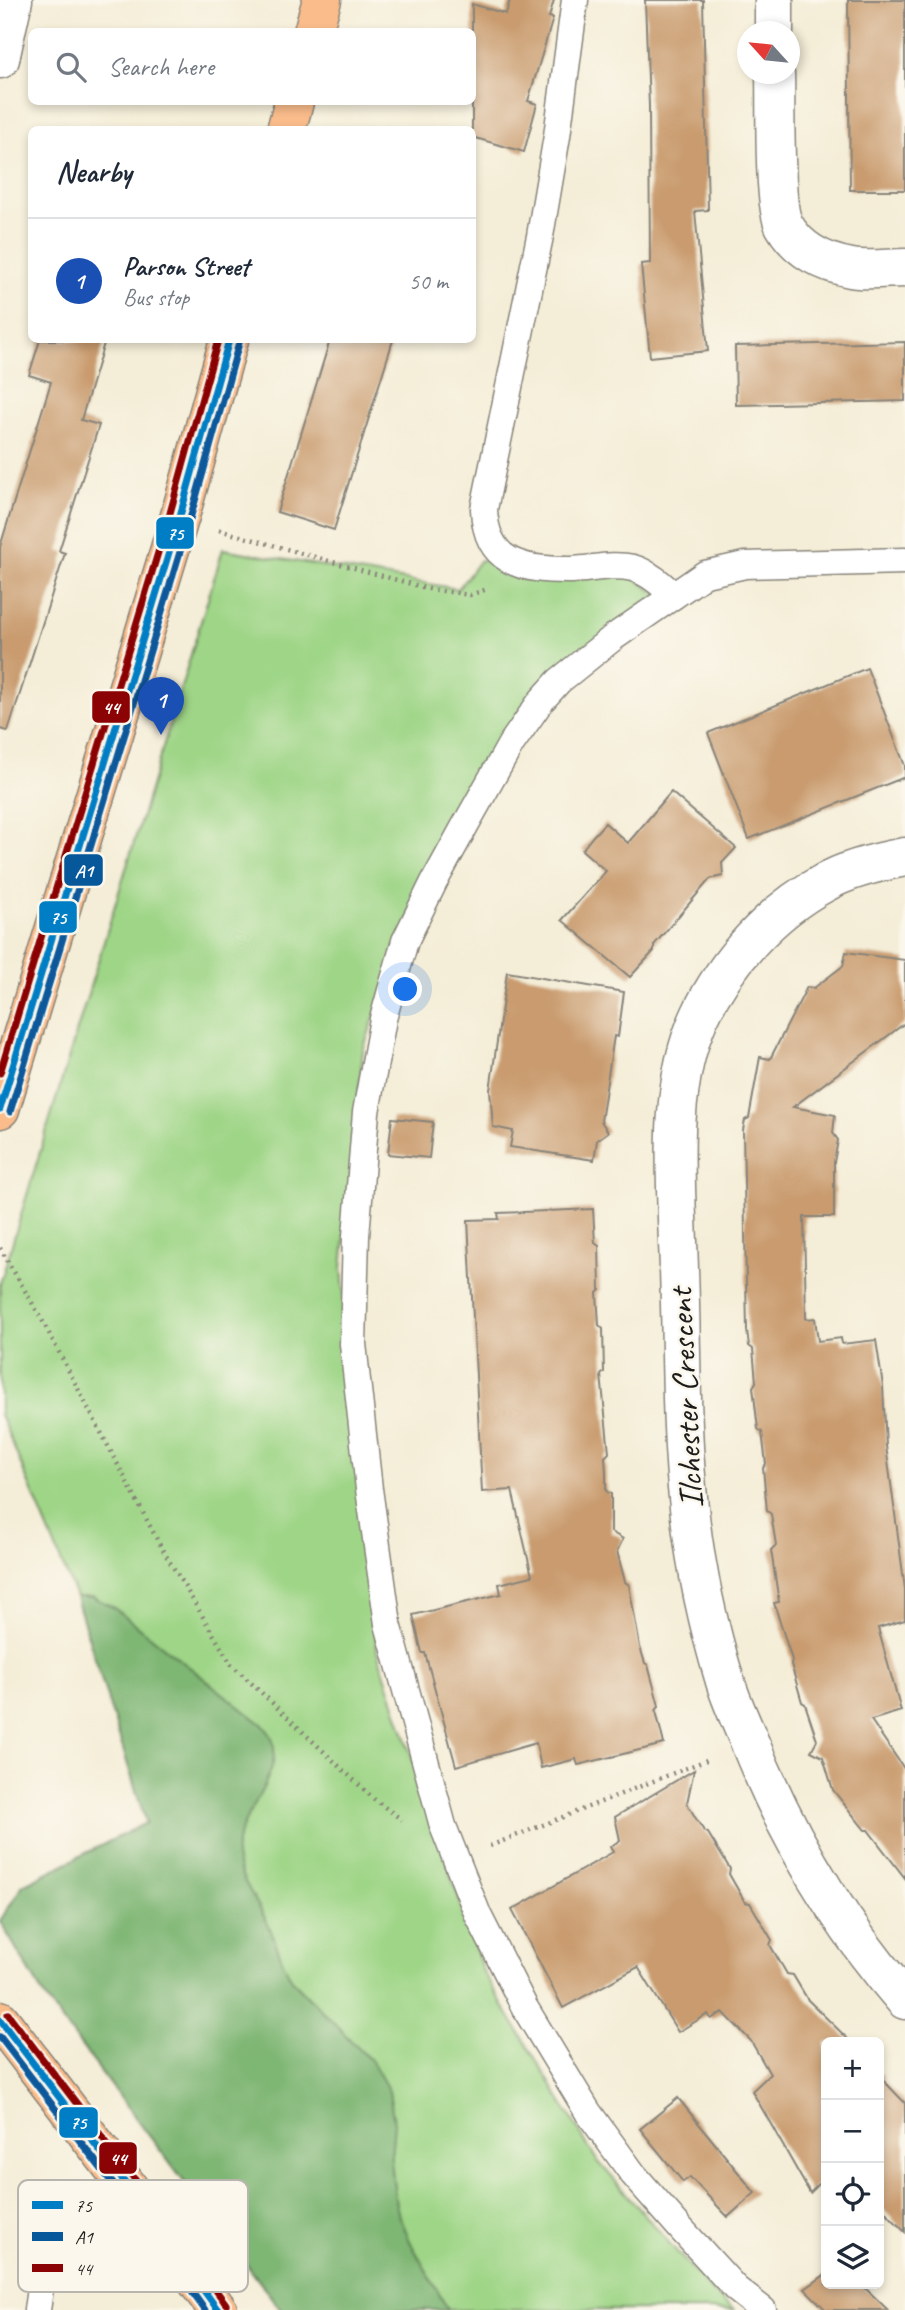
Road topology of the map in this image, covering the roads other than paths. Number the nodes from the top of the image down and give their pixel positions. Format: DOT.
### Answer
graph roads {
  1 [pos="13,0"];
  2 [pos="322,0"];
  3 [pos="575,0"];
  4 [pos="774,0"];
  5 [pos="774,21"];
  6 [pos="314,28"];
  7 [pos="0,59"];
  8 [pos="775,84"];
  9 [pos="293,105"];
  10 [pos="287,126"];
  11 [pos="905,268"];
  12 [pos="228,343"];
  13 [pos="905,561"];
  14 [pos="673,596"];
  15 [pos="905,857"];
  16 [pos="0,1109"];
  17 [pos="905,2000"];
  18 [pos="0,2020"];
  19 [pos="123,2180"];
  20 [pos="40,2292"];
  21 [pos="205,2292"];
  22 [pos="37,2310"];
  23 [pos="218,2310"];
  24 [pos="764,2310"];
  1 -- 7 [label="street"];
  2 -- 6 [label="highway"];
  3 -- 14 [label="lane"];
  4 -- 5 [label="street"];
  8 -- 11 [label="street"];
  9 -- 10 [label="highway"];
  12 -- 16 [label="highway"];
  13 -- 14 [label="lane"];
  14 -- 24 [label="lane"];
  15 -- 17 [label="street, Ilchester Crescent"];
  18 -- 19 [label="highway"];
  20 -- 22 [label="lane"];
  21 -- 23 [label="highway"];
}
